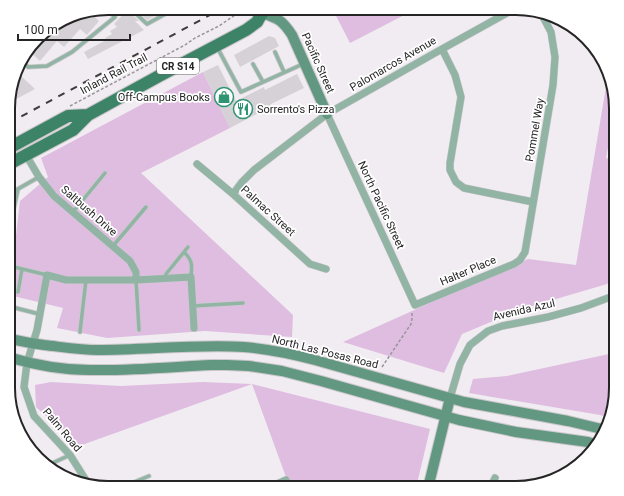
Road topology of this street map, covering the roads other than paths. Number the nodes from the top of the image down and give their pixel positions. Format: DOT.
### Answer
graph roads {
  1 [pos="113,15"];
  2 [pos="137,15"];
  3 [pos="163,15"];
  4 [pos="261,15"];
  5 [pos="272,15"];
  6 [pos="503,15"];
  7 [pos="544,20"];
  8 [pos="217,46"];
  9 [pos="442,49"];
  10 [pos="275,52"];
  11 [pos="305,63"];
  12 [pos="254,64"];
  13 [pos="26,65"];
  14 [pos="284,72"];
  15 [pos="263,82"];
  16 [pos="88,114"];
  17 [pos="327,114"];
  18 [pos="60,120"];
  19 [pos="15,145"];
  20 [pos="26,155"];
  21 [pos="15,161"];
  22 [pos="197,164"];
  23 [pos="105,173"];
  24 [pos="39,177"];
  25 [pos="18,189"];
  26 [pos="15,191"];
  27 [pos="233,194"];
  28 [pos="533,202"];
  29 [pos="15,203"];
  30 [pos="146,207"];
  31 [pos="73,212"];
  32 [pos="113,246"];
  33 [pos="188,247"];
  34 [pos="184,252"];
  35 [pos="525,252"];
  36 [pos="15,267"];
  37 [pos="326,268"];
  38 [pos="22,269"];
  39 [pos="47,275"];
  40 [pos="191,277"];
  41 [pos="166,279"];
  42 [pos="86,280"];
  43 [pos="136,280"];
  44 [pos="18,292"];
  45 [pos="609,298"];
  46 [pos="243,303"];
  47 [pos="415,305"];
  48 [pos="192,306"];
  49 [pos="15,308"];
  50 [pos="40,314"];
  51 [pos="194,328"];
  52 [pos="139,330"];
  53 [pos="80,332"];
  54 [pos="15,340"];
  55 [pos="32,343"];
  56 [pos="15,359"];
  57 [pos="27,362"];
  58 [pos="450,398"];
  59 [pos="446,416"];
  60 [pos="600,428"];
  61 [pos="591,443"];
  62 [pos="70,455"];
  63 [pos="53,463"];
  64 [pos="150,476"];
  65 [pos="84,478"];
  66 [pos="495,478"];
  67 [pos="138,481"];
  68 [pos="430,481"];
  69 [pos="494,481"];
  1 -- 13 [label="lane"];
  2 -- 3 [label="lane"];
  4 -- 8 [label="main road, CR S14"];
  5 -- 11 [label="main road, Pacific Street"];
  6 -- 9 [label="street, Palomarcos Avenue"];
  7 -- 28 [label="street, Pommel Way"];
  8 -- 15 [label="lane"];
  8 -- 16 [label="main road, CR S14"];
  9 -- 17 [label="street, Palomarcos Avenue"];
  9 -- 28 [label="street"];
  10 -- 14 [label="lane"];
  11 -- 14 [label="lane"];
  11 -- 17 [label="main road, Pacific Street"];
  12 -- 15 [label="lane"];
  14 -- 15 [label="lane"];
  16 -- 18 [label="main road, CR S14"];
  16 -- 20 [label="main road, CR S14"];
  17 -- 27 [label="street, Palomarcos Avenue"];
  17 -- 47 [label="street, North Pacific Street"];
  18 -- 19 [label="main road, CR S14"];
  18 -- 20 [label="main road"];
  20 -- 21 [label="main road, CR S14"];
  20 -- 24 [label="street, Saltbush Drive"];
  22 -- 27 [label="street, Palmac Street"];
  23 -- 31 [label="lane"];
  24 -- 25 [label="lane"];
  24 -- 31 [label="street, Saltbush Drive"];
  25 -- 26 [label="lane"];
  25 -- 29 [label="lane"];
  27 -- 37 [label="street, Palmac Street"];
  28 -- 35 [label="street, Pommel Way"];
  30 -- 32 [label="lane"];
  31 -- 32 [label="street, Saltbush Drive"];
  32 -- 43 [label="street, Saltbush Drive"];
  33 -- 34 [label="lane"];
  34 -- 40 [label="lane"];
  34 -- 41 [label="lane"];
  35 -- 47 [label="street, Halter Place"];
  36 -- 38 [label="lane"];
  38 -- 39 [label="lane"];
  38 -- 44 [label="lane"];
  39 -- 42 [label="street"];
  39 -- 50 [label="street"];
  40 -- 41 [label="street"];
  40 -- 48 [label="street"];
  41 -- 43 [label="street"];
  42 -- 43 [label="street"];
  42 -- 53 [label="lane"];
  43 -- 52 [label="lane"];
  45 -- 58 [label="street, Avenida Azul"];
  46 -- 48 [label="lane"];
  48 -- 51 [label="street"];
  49 -- 50 [label="lane"];
  50 -- 55 [label="street"];
  54 -- 55 [label="main road, North Las Posas Road"];
  55 -- 57 [label="street, Palm Road"];
  55 -- 58 [label="main road, North Las Posas Road"];
  56 -- 57 [label="main road"];
  57 -- 59 [label="main road"];
  57 -- 62 [label="street, Palm Road"];
  58 -- 59 [label="main road, Avenida Azul"];
  58 -- 60 [label="main road, North Las Posas Road"];
  59 -- 61 [label="main road"];
  59 -- 68 [label="main road, Avenida Azul"];
  62 -- 63 [label="lane"];
  62 -- 65 [label="street, Palm Road"];
  64 -- 67 [label="lane"];
  66 -- 69 [label="street"];
}
